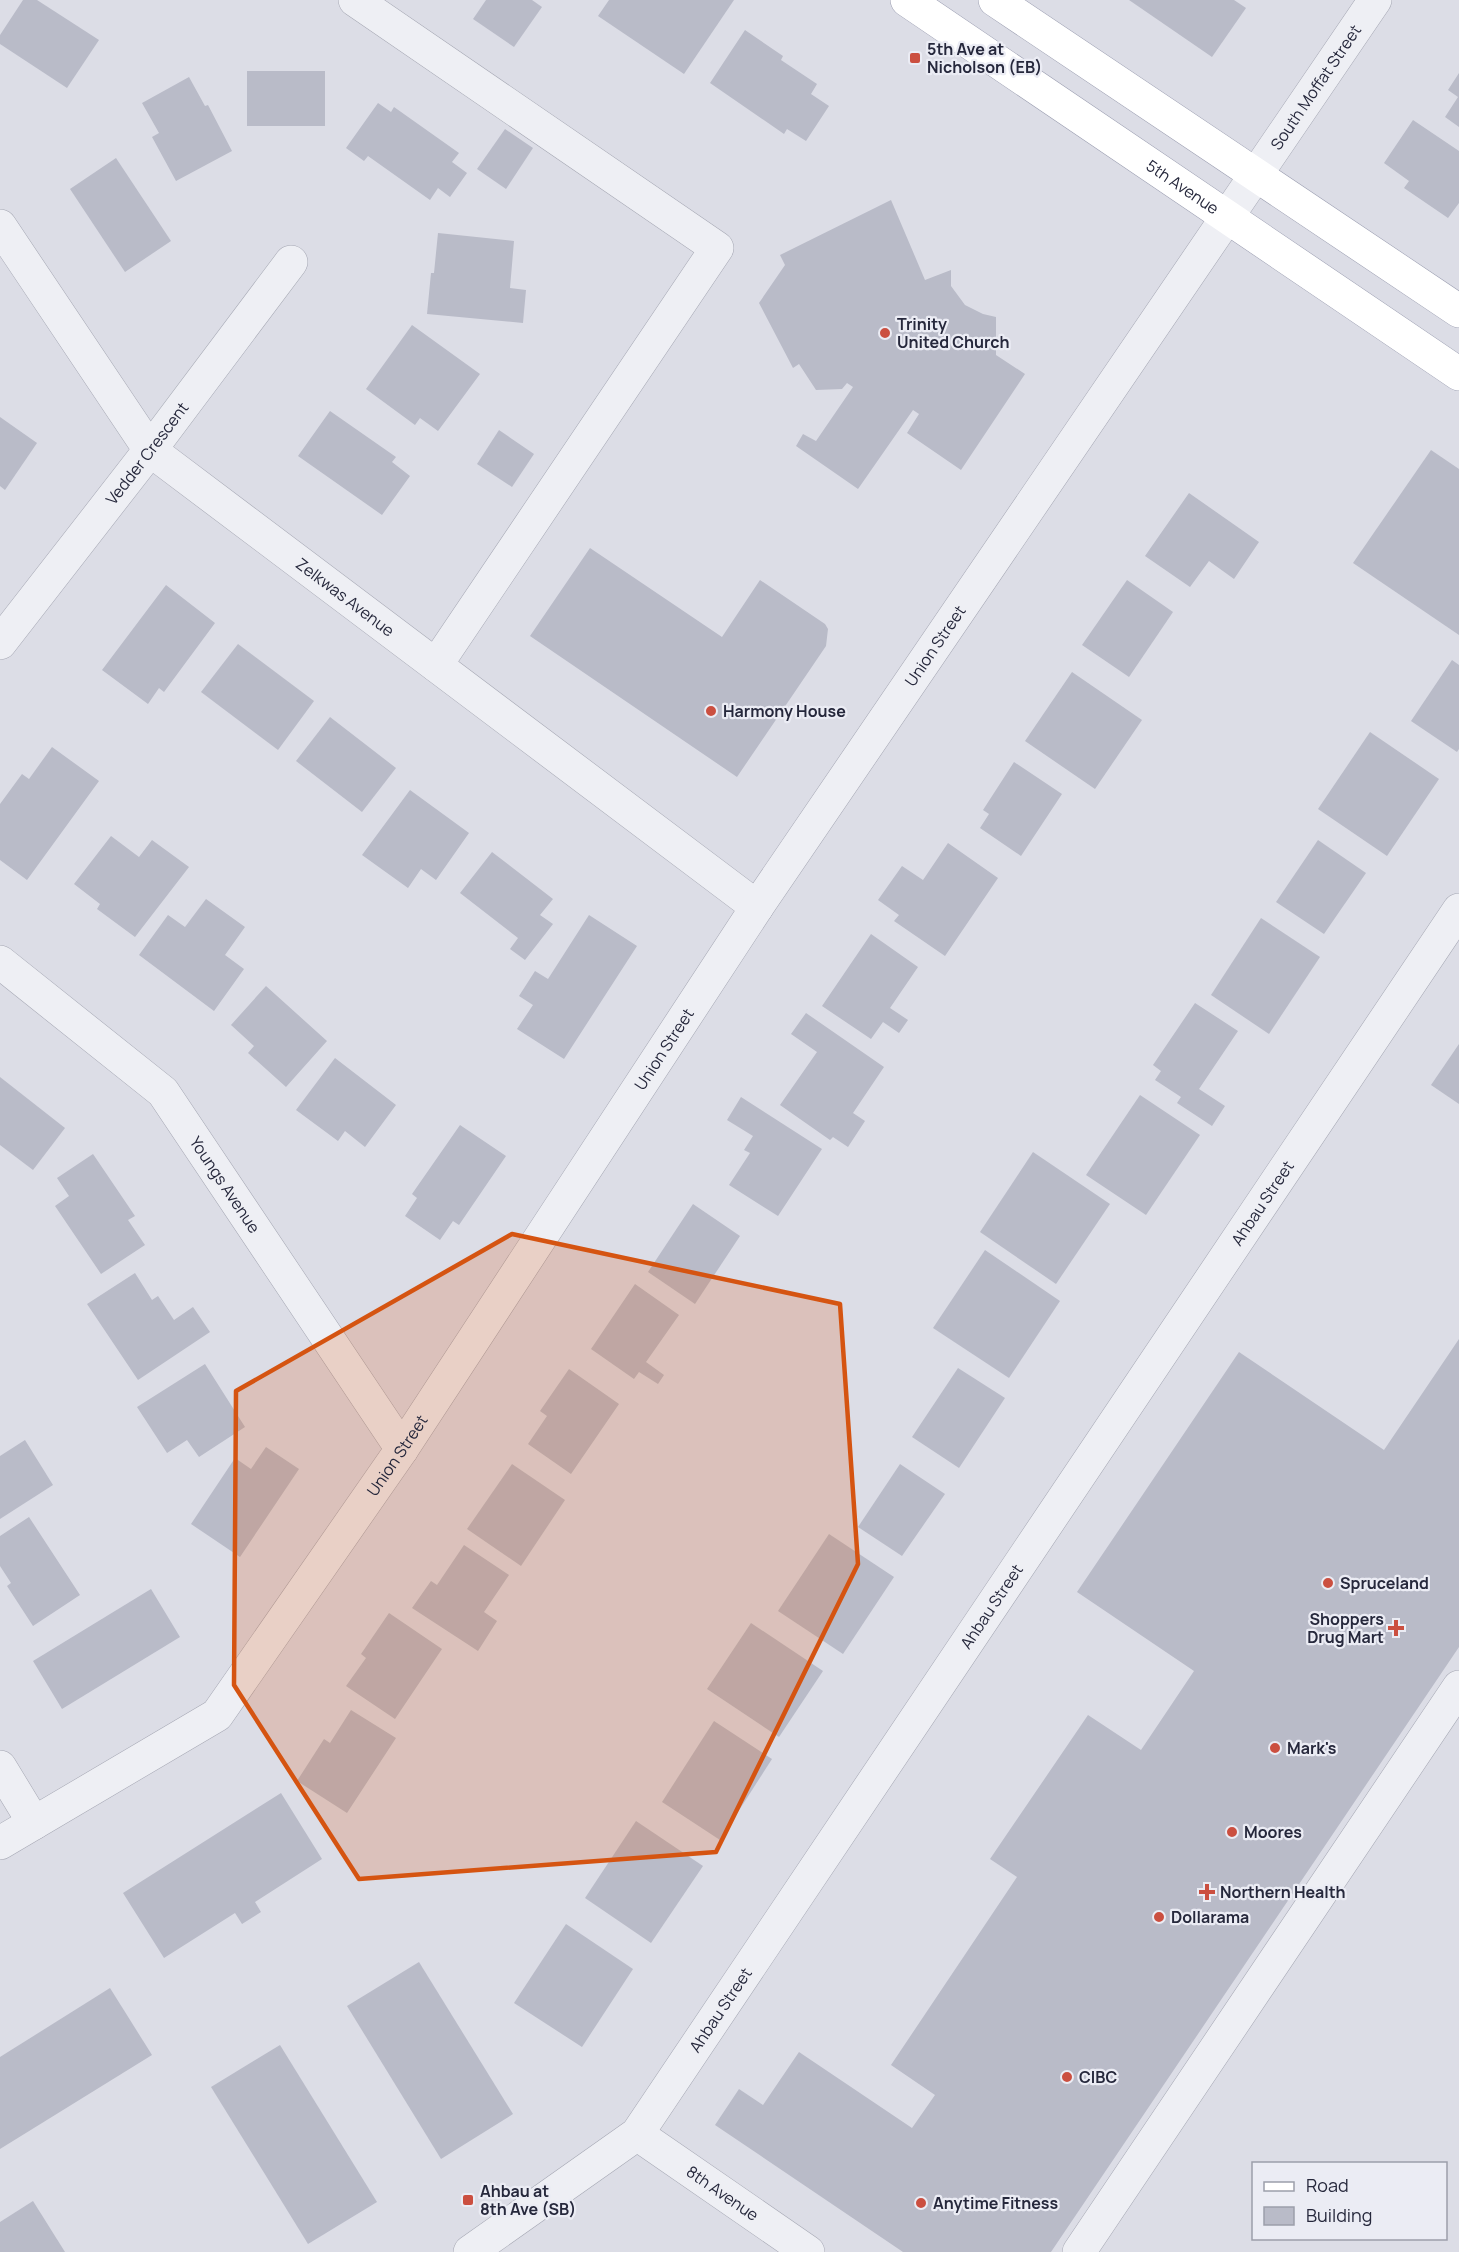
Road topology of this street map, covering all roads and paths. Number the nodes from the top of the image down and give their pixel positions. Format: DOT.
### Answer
graph roads {
  1 [pos="356,0"];
  2 [pos="907,0"];
  3 [pos="1376,0"];
  4 [pos="1008,4"];
  5 [pos="1255,176"];
  6 [pos="1227,218"];
  7 [pos="0,226"];
  8 [pos="291,262"];
  9 [pos="1459,311"];
  10 [pos="1459,374"];
  11 [pos="150,450"];
  12 [pos="0,643"];
  13 [pos="436,665"];
  14 [pos="757,907"];
  15 [pos="1459,910"];
  16 [pos="0,962"];
  17 [pos="402,1449"];
  18 [pos="1459,1687"];
  19 [pos="0,1767"];
  20 [pos="34,1823"];
  21 [pos="0,1843"];
  22 [pos="637,2134"];
  23 [pos="470,2252"];
  24 [pos="808,2252"];
  25 [pos="1079,2252"];
  1 -- 13 [label="street"];
  2 -- 6 [label="main road, 5th Avenue"];
  3 -- 5 [label="street, South Moffat Street"];
  4 -- 5 [label="main road"];
  5 -- 6 [label="street, Union Street"];
  5 -- 9 [label="main road"];
  6 -- 10 [label="main road, 5th Avenue"];
  6 -- 14 [label="street, Union Street"];
  7 -- 11 [label="street, Zelkwas Avenue"];
  8 -- 11 [label="street, Vedder Crescent"];
  11 -- 12 [label="street, Vedder Crescent"];
  11 -- 13 [label="street, Zelkwas Avenue"];
  13 -- 14 [label="street, Zelkwas Avenue"];
  14 -- 17 [label="street, Union Street"];
  15 -- 22 [label="street, Ahbau Street"];
  16 -- 17 [label="street, Youngs Avenue"];
  17 -- 20 [label="street, Union Street"];
  18 -- 25 [label="street"];
  19 -- 20 [label="street"];
  20 -- 21 [label="street, Union Street"];
  22 -- 23 [label="street, Ahbau Street"];
  22 -- 24 [label="street, 8th Avenue"];
}
